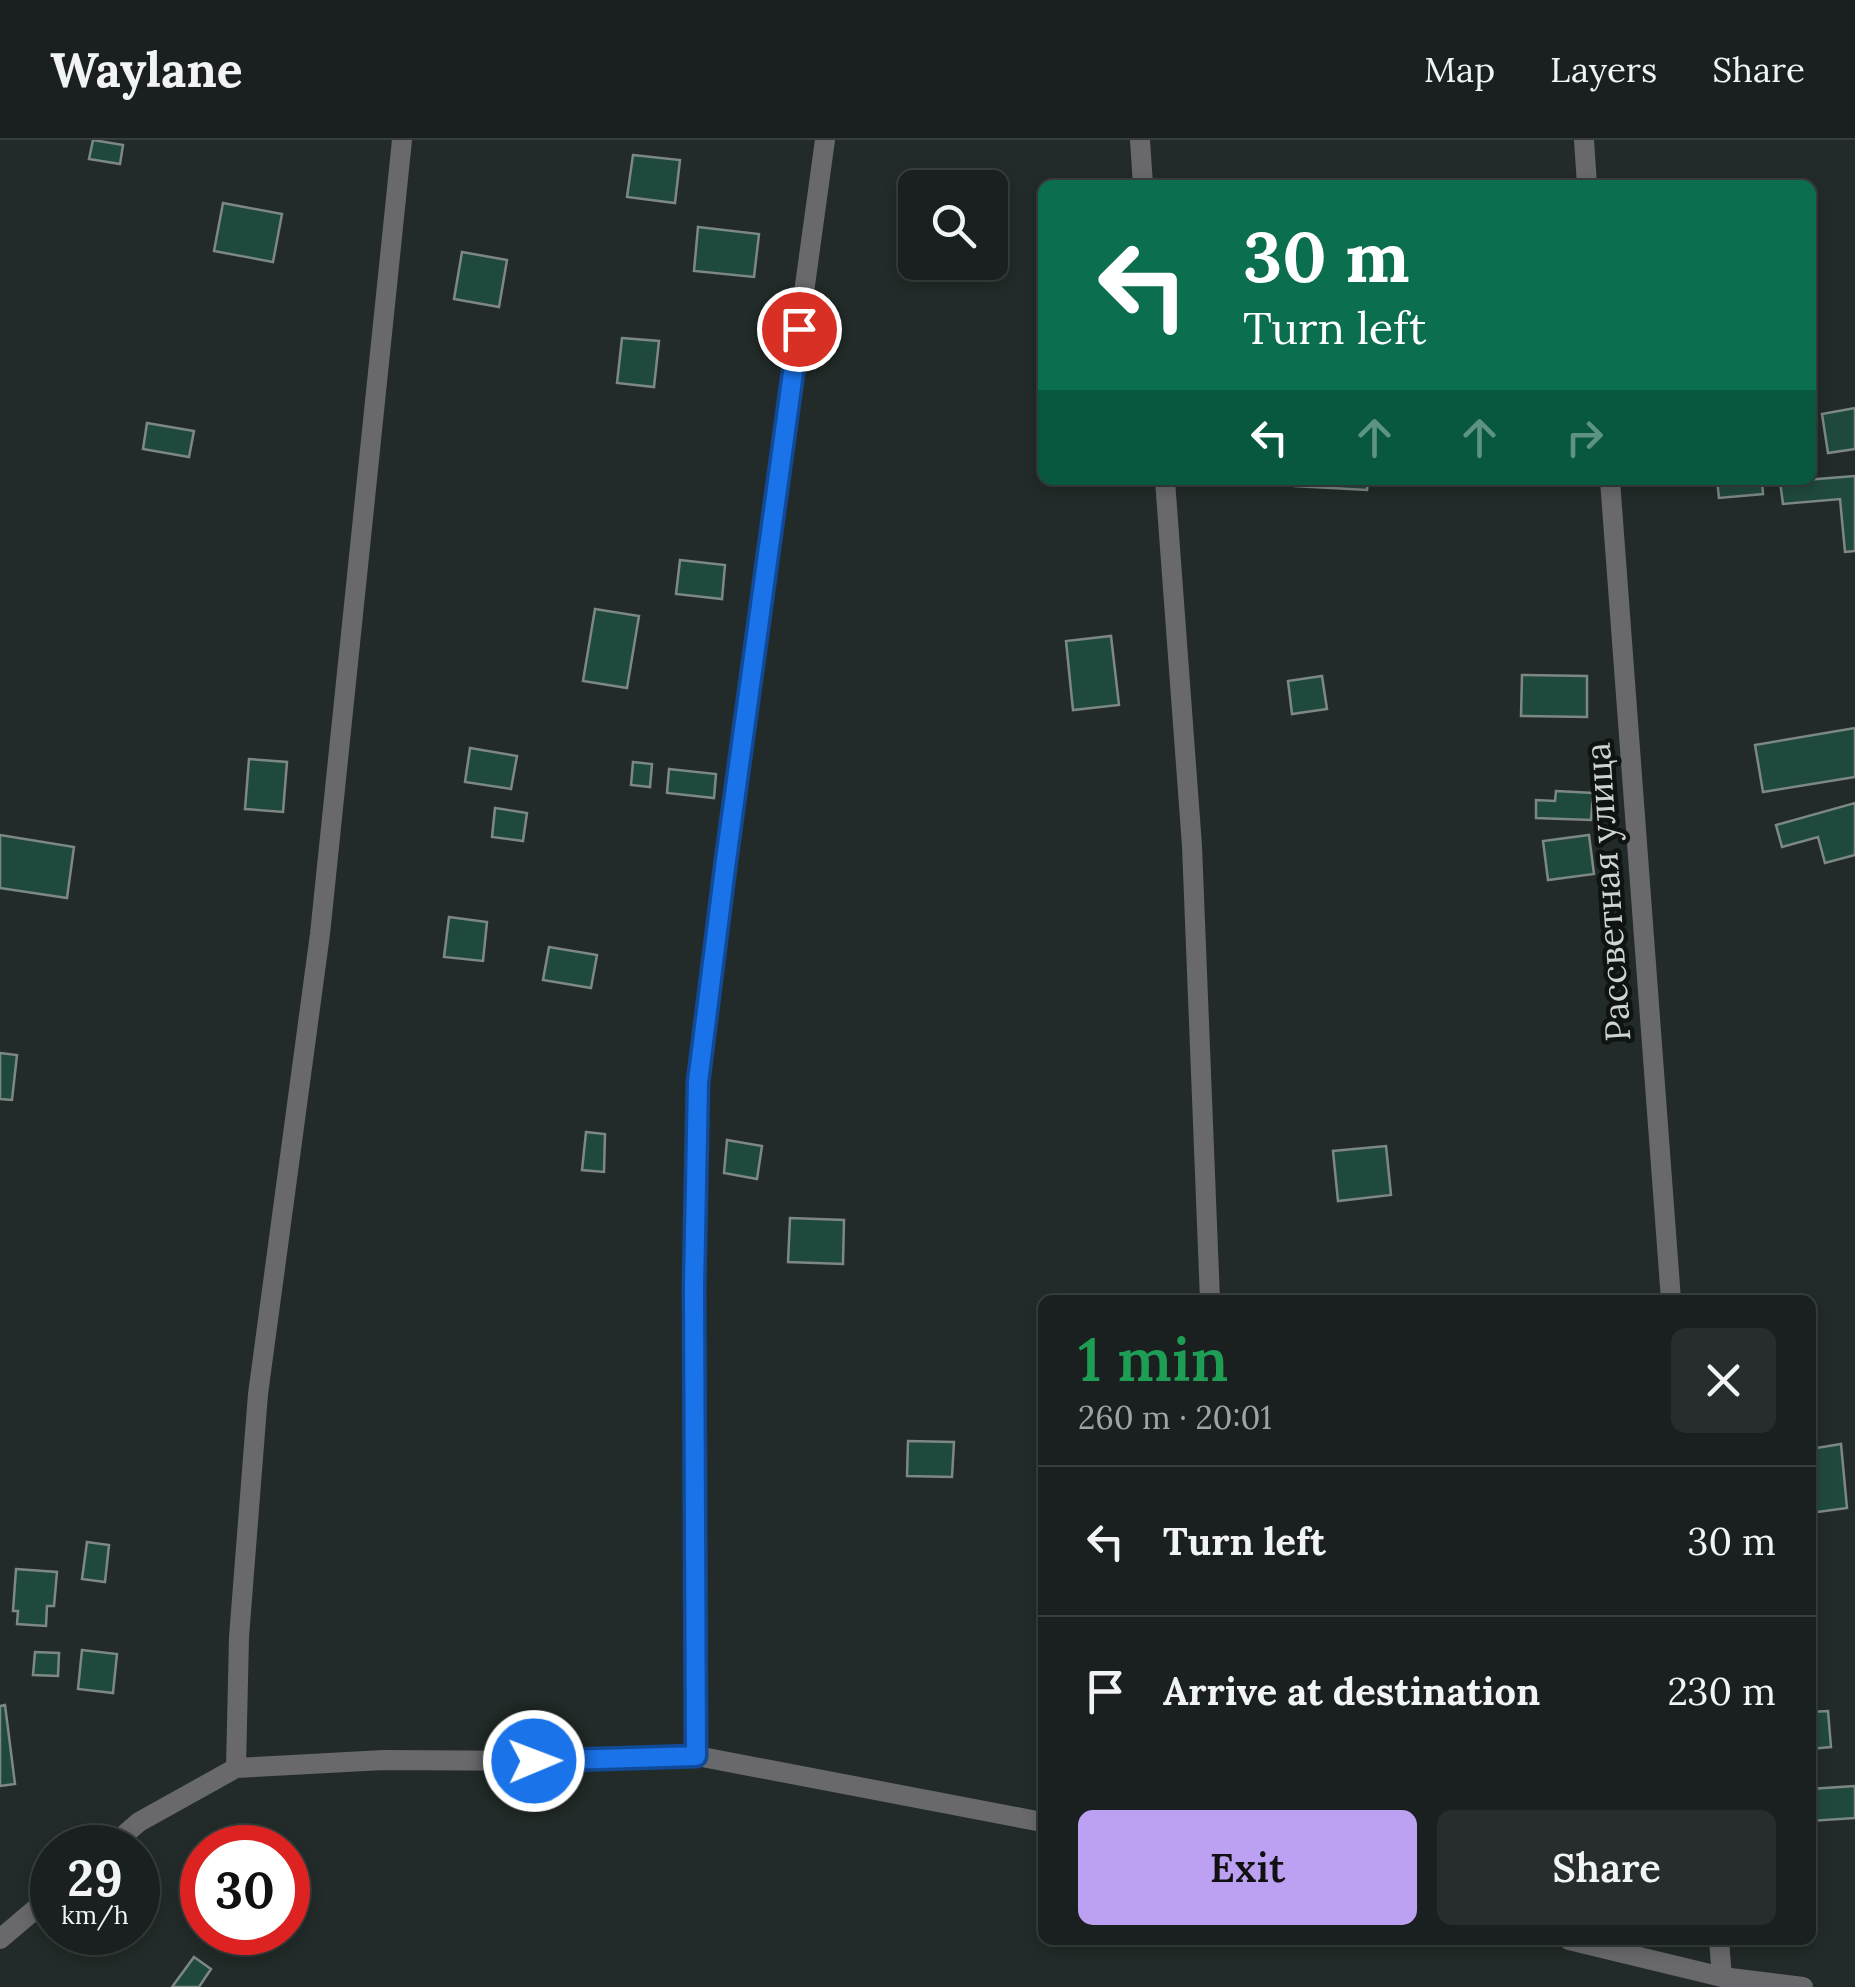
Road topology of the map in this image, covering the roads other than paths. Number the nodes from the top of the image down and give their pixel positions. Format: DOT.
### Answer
graph roads {
  1 [pos="402,140"];
  2 [pos="824,140"];
  3 [pos="1140,140"];
  4 [pos="1584,140"];
  5 [pos="1143,180"];
  6 [pos="1587,180"];
  7 [pos="1165,485"];
  8 [pos="1610,485"];
  9 [pos="1210,1295"];
  10 [pos="1671,1295"];
  11 [pos="696,1756"];
  12 [pos="236,1768"];
  13 [pos="1038,1821"];
  14 [pos="136,1825"];
  15 [pos="30,1914"];
  16 [pos="0,1939"];
  17 [pos="1589,1945"];
  18 [pos="1719,1945"];
  19 [pos="1722,1978"];
  20 [pos="1803,1987"];
  1 -- 12 [label="street"];
  2 -- 11 [label="street"];
  3 -- 5 [label="street"];
  4 -- 6 [label="street"];
  7 -- 9 [label="street"];
  8 -- 10 [label="street, Рассветная улица"];
  11 -- 12 [label="street"];
  11 -- 13 [label="street"];
  12 -- 14 [label="street"];
  15 -- 16 [label="street"];
  17 -- 19 [label="street"];
  18 -- 19 [label="street"];
  19 -- 20 [label="street"];
}
